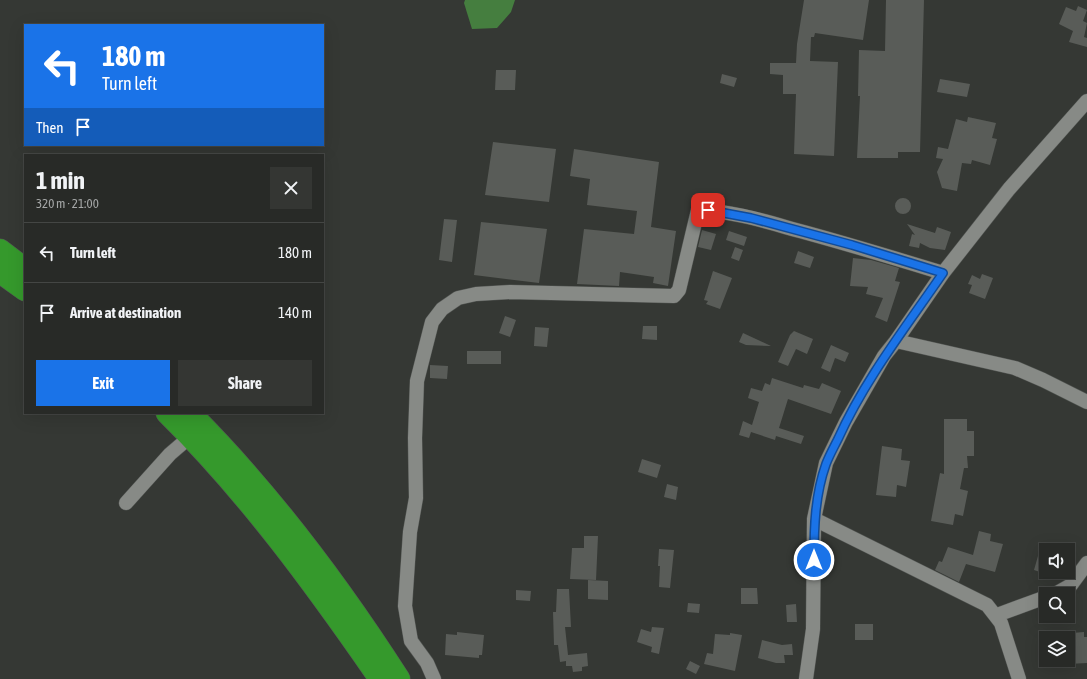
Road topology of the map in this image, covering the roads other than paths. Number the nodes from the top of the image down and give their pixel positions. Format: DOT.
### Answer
graph roads {
  1 [pos="1087,101"];
  2 [pos="0,250"];
  3 [pos="24,269"];
  4 [pos="0,272"];
  5 [pos="943,273"];
  6 [pos="24,289"];
  7 [pos="896,341"];
  8 [pos="1087,402"];
  9 [pos="168,414"];
  10 [pos="191,414"];
  11 [pos="191,436"];
  12 [pos="126,503"];
  13 [pos="814,519"];
  14 [pos="1087,563"];
  15 [pos="1067,587"];
  16 [pos="1039,600"];
  17 [pos="997,615"];
  18 [pos="380,679"];
  19 [pos="399,679"];
  20 [pos="434,679"];
  21 [pos="806,679"];
  22 [pos="1019,679"];
  1 -- 5 [label="street"];
  2 -- 3 [label="highway"];
  4 -- 6 [label="highway"];
  5 -- 7 [label="street"];
  5 -- 20 [label="street"];
  7 -- 8 [label="street"];
  7 -- 13 [label="street"];
  9 -- 11 [label="highway"];
  10 -- 19 [label="highway"];
  11 -- 12 [label="street"];
  11 -- 18 [label="highway"];
  13 -- 17 [label="street"];
  13 -- 21 [label="street"];
  14 -- 15 [label="street"];
  16 -- 17 [label="street"];
  17 -- 22 [label="street"];
}
